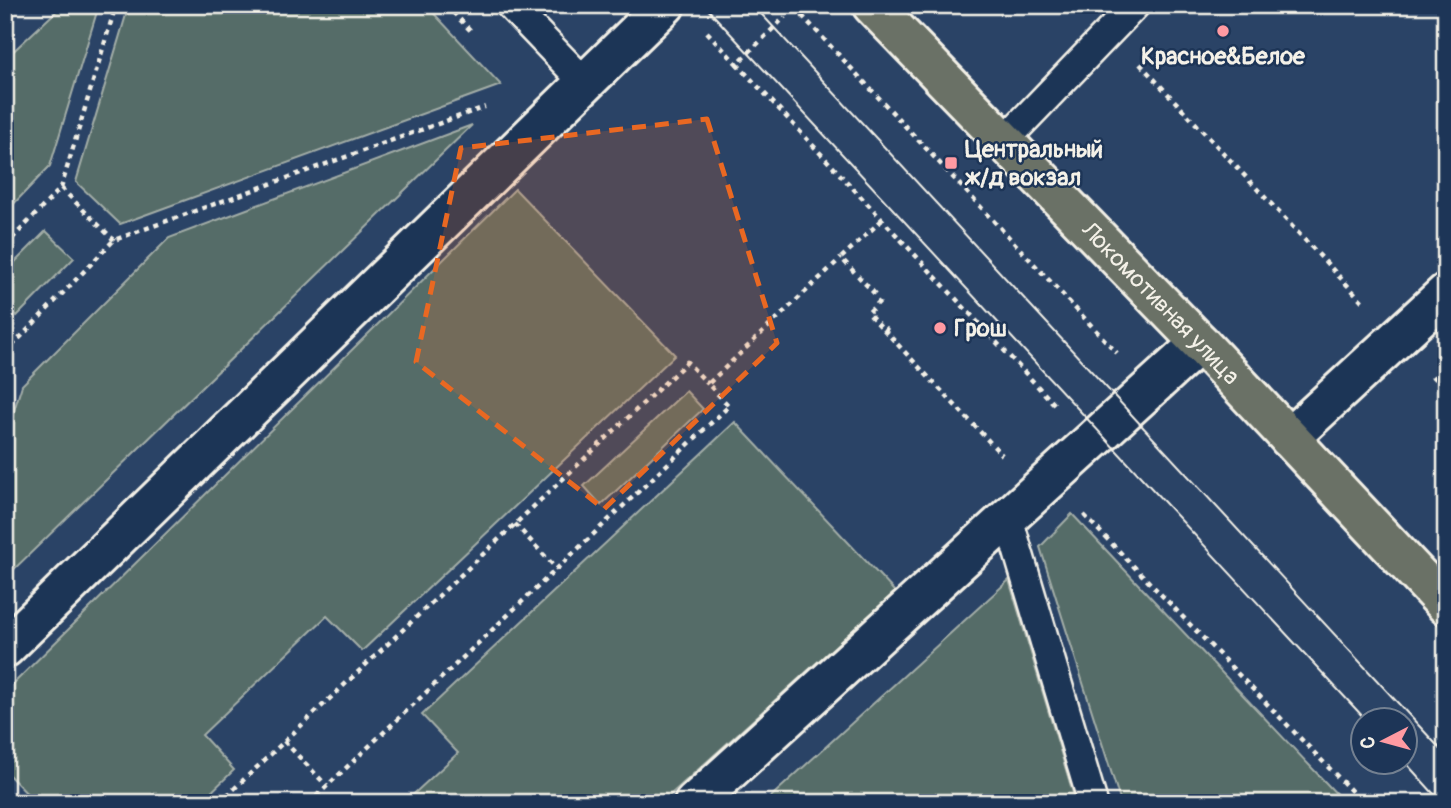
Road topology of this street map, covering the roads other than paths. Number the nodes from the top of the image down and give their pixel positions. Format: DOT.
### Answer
graph roads {
  1 [pos="510,5"];
  2 [pos="665,5"];
  3 [pos="872,5"];
  4 [pos="1135,5"];
  5 [pos="585,83"];
  6 [pos="1004,141"];
  7 [pos="1446,293"];
  8 [pos="1200,343"];
  9 [pos="1289,438"];
  10 [pos="1007,519"];
  11 [pos="1446,605"];
  12 [pos="5,648"];
  13 [pos="694,803"];
  14 [pos="1093,803"];
  1 -- 5 [label="lane"];
  2 -- 5 [label="street"];
  3 -- 6 [label="main road, Локомотивная улица"];
  4 -- 6 [label="lane"];
  5 -- 12 [label="street"];
  6 -- 8 [label="main road, Локомотивная улица"];
  7 -- 9 [label="street"];
  8 -- 9 [label="main road, Локомотивная улица"];
  8 -- 10 [label="street"];
  9 -- 11 [label="main road, Локомотивная улица"];
  10 -- 13 [label="street"];
  10 -- 14 [label="lane"];
}
